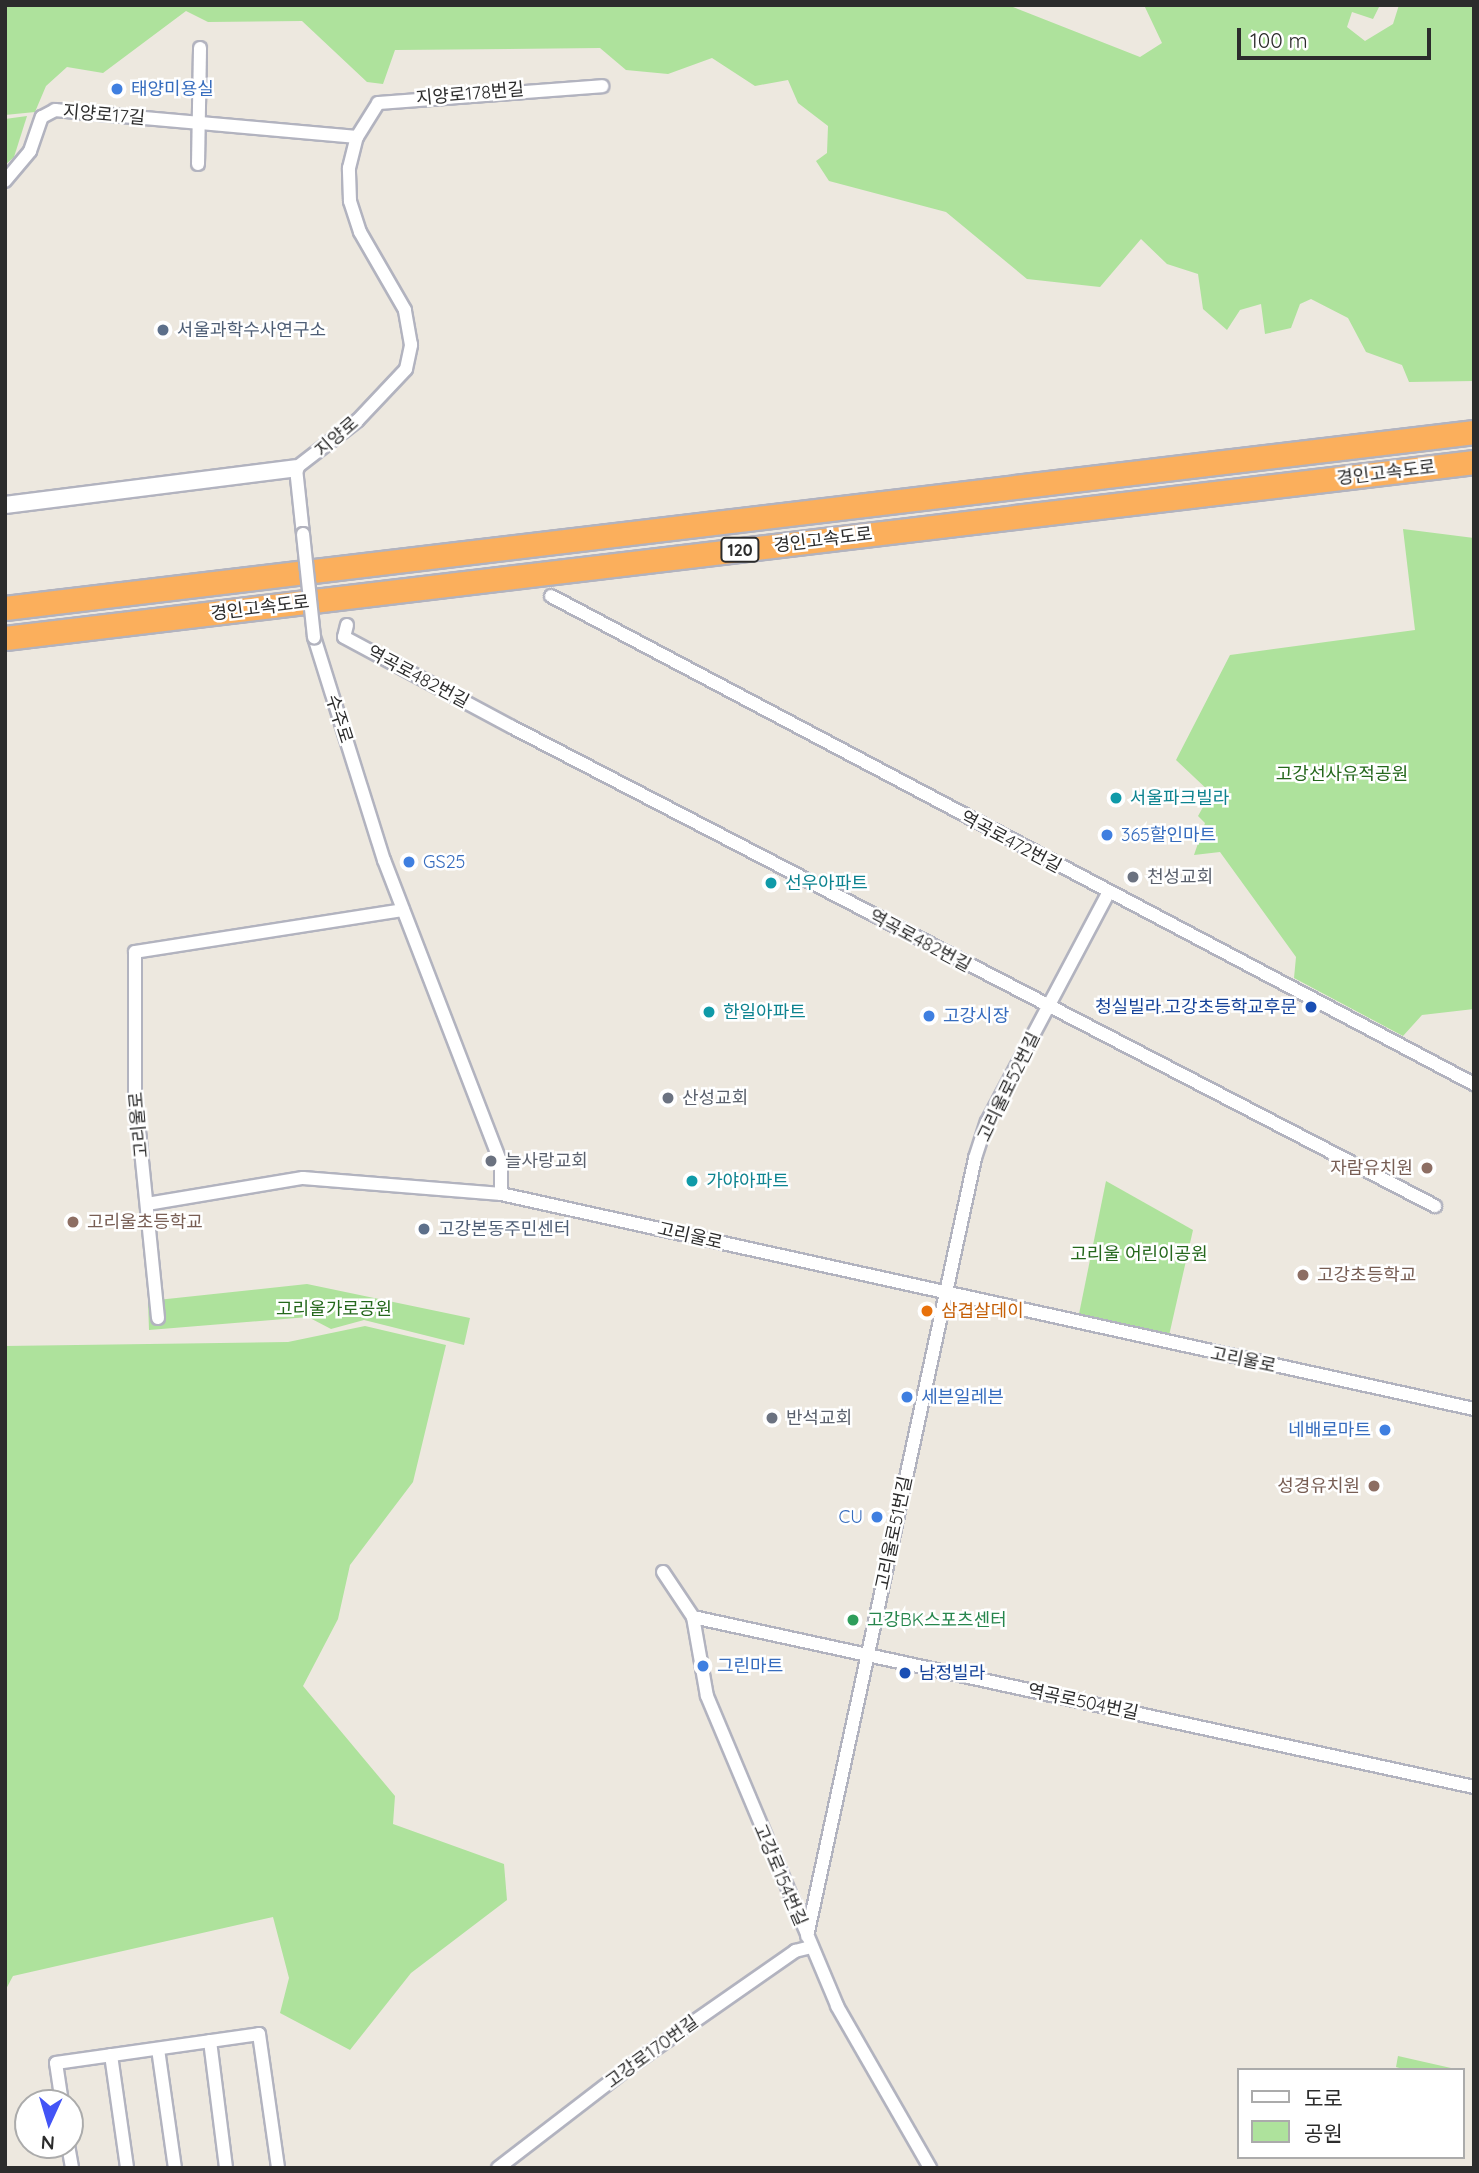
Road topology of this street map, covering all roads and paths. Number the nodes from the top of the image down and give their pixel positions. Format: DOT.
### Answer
graph roads {
  1 [pos="200,48"];
  2 [pos="602,86"];
  3 [pos="201,123"];
  4 [pos="357,137"];
  5 [pos="198,163"];
  6 [pos="5,181"];
  7 [pos="1474,432"];
  8 [pos="1474,462"];
  9 [pos="296,468"];
  10 [pos="5,505"];
  11 [pos="551,596"];
  12 [pos="5,608"];
  13 [pos="347,625"];
  14 [pos="5,638"];
  15 [pos="1108,893"];
  16 [pos="403,910"];
  17 [pos="1048,1008"];
  18 [pos="1474,1084"];
  19 [pos="500,1194"];
  20 [pos="147,1204"];
  21 [pos="1435,1206"];
  22 [pos="946,1294"];
  23 [pos="158,1318"];
  24 [pos="1474,1409"];
  25 [pos="663,1572"];
  26 [pos="693,1617"];
  27 [pos="867,1656"];
  28 [pos="1474,1787"];
  29 [pos="809,1941"];
  30 [pos="210,2041"];
  31 [pos="158,2049"];
  32 [pos="111,2055"];
  33 [pos="60,2089"];
  34 [pos="127,2168"];
  35 [pos="175,2168"];
  36 [pos="226,2168"];
  37 [pos="278,2168"];
  38 [pos="498,2168"];
  39 [pos="930,2168"];
  1 -- 3 [label="street"];
  2 -- 4 [label="street, 지양로178번길"];
  3 -- 4 [label="street, 지양로17길"];
  3 -- 5 [label="street"];
  3 -- 6 [label="street, 지양로17길"];
  4 -- 9 [label="street, 지양로"];
  7 -- 12 [label="highway, 경인고속도로 / 120"];
  8 -- 14 [label="highway, 경인고속도로 / 120"];
  9 -- 10 [label="street, 지양로"];
  9 -- 16 [label="street, 수주로, bridge"];
  11 -- 15 [label="street, 역곡로472번길"];
  13 -- 17 [label="street, 역곡로482번길"];
  15 -- 17 [label="street, 고리울로52번길"];
  15 -- 18 [label="street, 역곡로472번길"];
  16 -- 19 [label="street, 수주로"];
  16 -- 20 [label="street, 고리울로"];
  17 -- 21 [label="street, 역곡로482번길"];
  17 -- 22 [label="street, 고리울로52번길"];
  19 -- 20 [label="street, 고리울로"];
  19 -- 22 [label="street, 고리울로"];
  20 -- 23 [label="street"];
  22 -- 24 [label="street, 고리울로"];
  22 -- 27 [label="street, 고리울로51번길"];
  25 -- 26 [label="street, 고강로154번길"];
  26 -- 27 [label="street, 역곡로504번길"];
  26 -- 29 [label="street, 고강로154번길"];
  27 -- 28 [label="street, 역곡로504번길"];
  27 -- 29 [label="street, 고리울로51번길"];
  29 -- 38 [label="street, 고강로170번길"];
  29 -- 39 [label="street, 고강로154번길"];
  30 -- 31 [label="street"];
  30 -- 36 [label="street"];
  30 -- 37 [label="street"];
  31 -- 32 [label="street"];
  31 -- 35 [label="street"];
  32 -- 33 [label="street"];
  32 -- 34 [label="street"];
}
